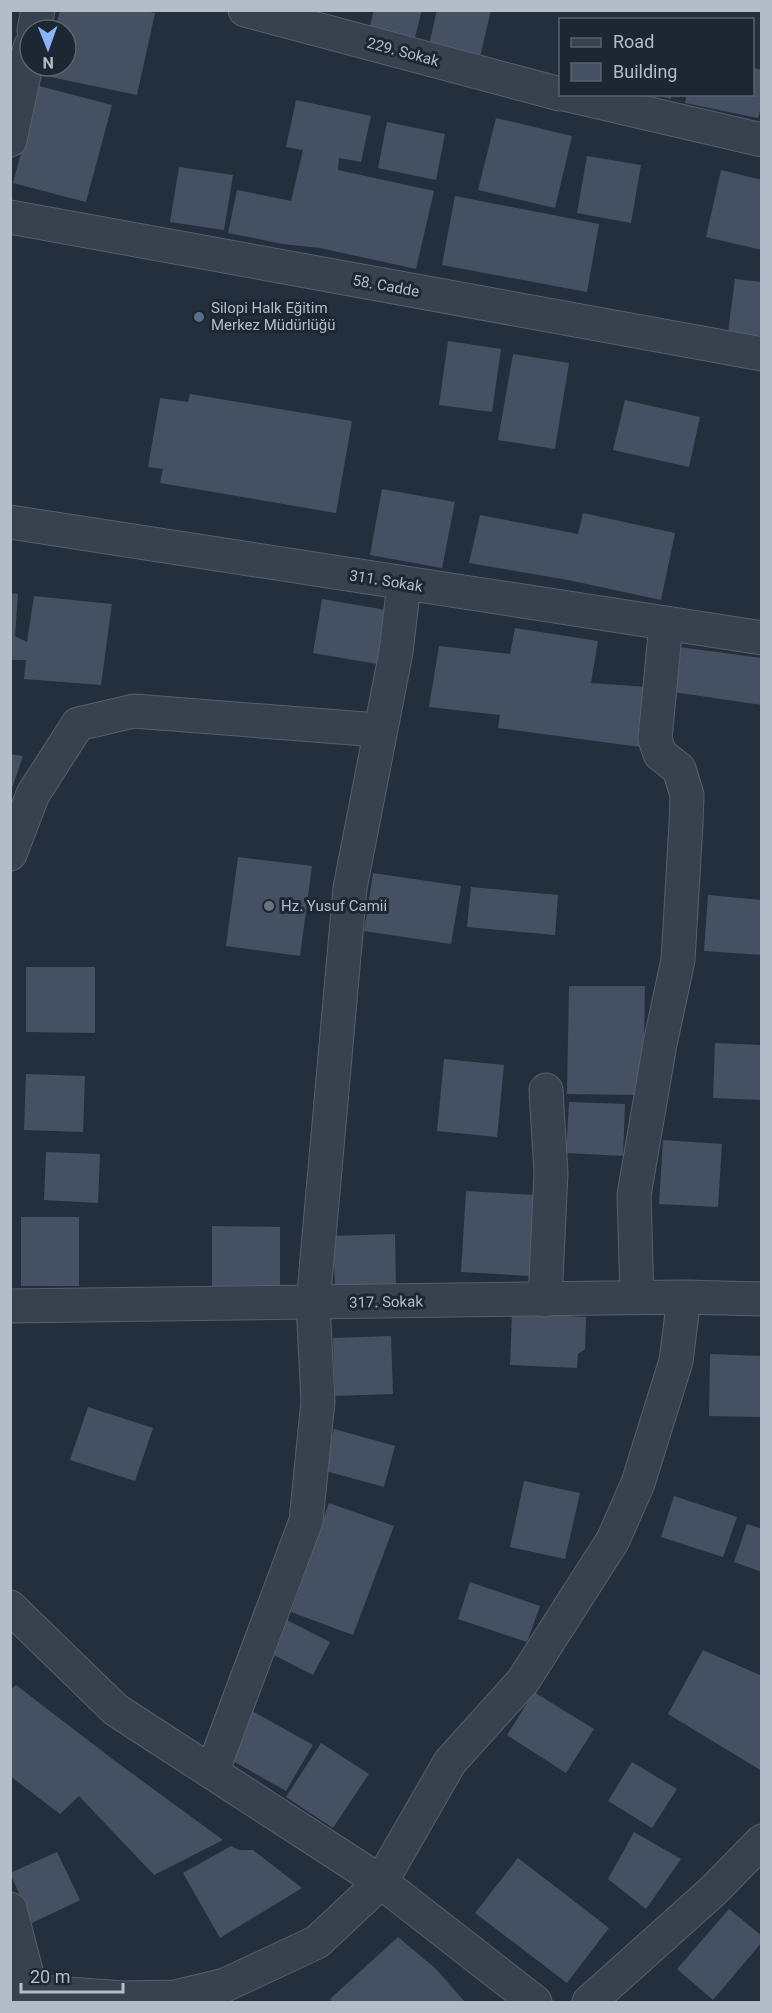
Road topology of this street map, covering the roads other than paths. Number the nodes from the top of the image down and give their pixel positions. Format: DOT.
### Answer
graph roads {
  1 [pos="245,10"];
  2 [pos="23,78"];
  3 [pos="559,93"];
  4 [pos="571,96"];
  5 [pos="10,140"];
  6 [pos="762,140"];
  7 [pos="10,217"];
  8 [pos="762,354"];
  9 [pos="10,522"];
  10 [pos="404,584"];
  11 [pos="666,624"];
  12 [pos="762,638"];
  13 [pos="378,730"];
  14 [pos="10,854"];
  15 [pos="546,1090"];
  16 [pos="684,1297"];
  17 [pos="637,1298"];
  18 [pos="762,1299"];
  19 [pos="545,1300"];
  20 [pos="313,1304"];
  21 [pos="10,1306"];
  22 [pos="10,1607"];
  23 [pos="212,1772"];
  24 [pos="762,1841"];
  25 [pos="381,1882"];
  26 [pos="10,1909"];
  27 [pos="26,1995"];
  28 [pos="535,2002"];
  29 [pos="589,2002"];
  1 -- 3 [label="street, 229. Sokak"];
  2 -- 5 [label="street"];
  4 -- 6 [label="street, 229. Sokak"];
  7 -- 8 [label="street, 58. Cadde"];
  9 -- 10 [label="street, 311. Sokak"];
  10 -- 11 [label="street, 311. Sokak"];
  10 -- 13 [label="street"];
  11 -- 12 [label="street, 311. Sokak"];
  11 -- 17 [label="street"];
  13 -- 14 [label="street"];
  13 -- 20 [label="street"];
  15 -- 19 [label="street"];
  16 -- 17 [label="street, 317. Sokak"];
  16 -- 18 [label="street, 317. Sokak"];
  16 -- 25 [label="street"];
  17 -- 19 [label="street, 317. Sokak"];
  19 -- 20 [label="street, 317. Sokak"];
  20 -- 21 [label="street, 317. Sokak"];
  20 -- 23 [label="street"];
  22 -- 23 [label="street"];
  23 -- 25 [label="street"];
  24 -- 29 [label="street"];
  25 -- 27 [label="street"];
  25 -- 28 [label="street"];
  26 -- 27 [label="street"];
}
